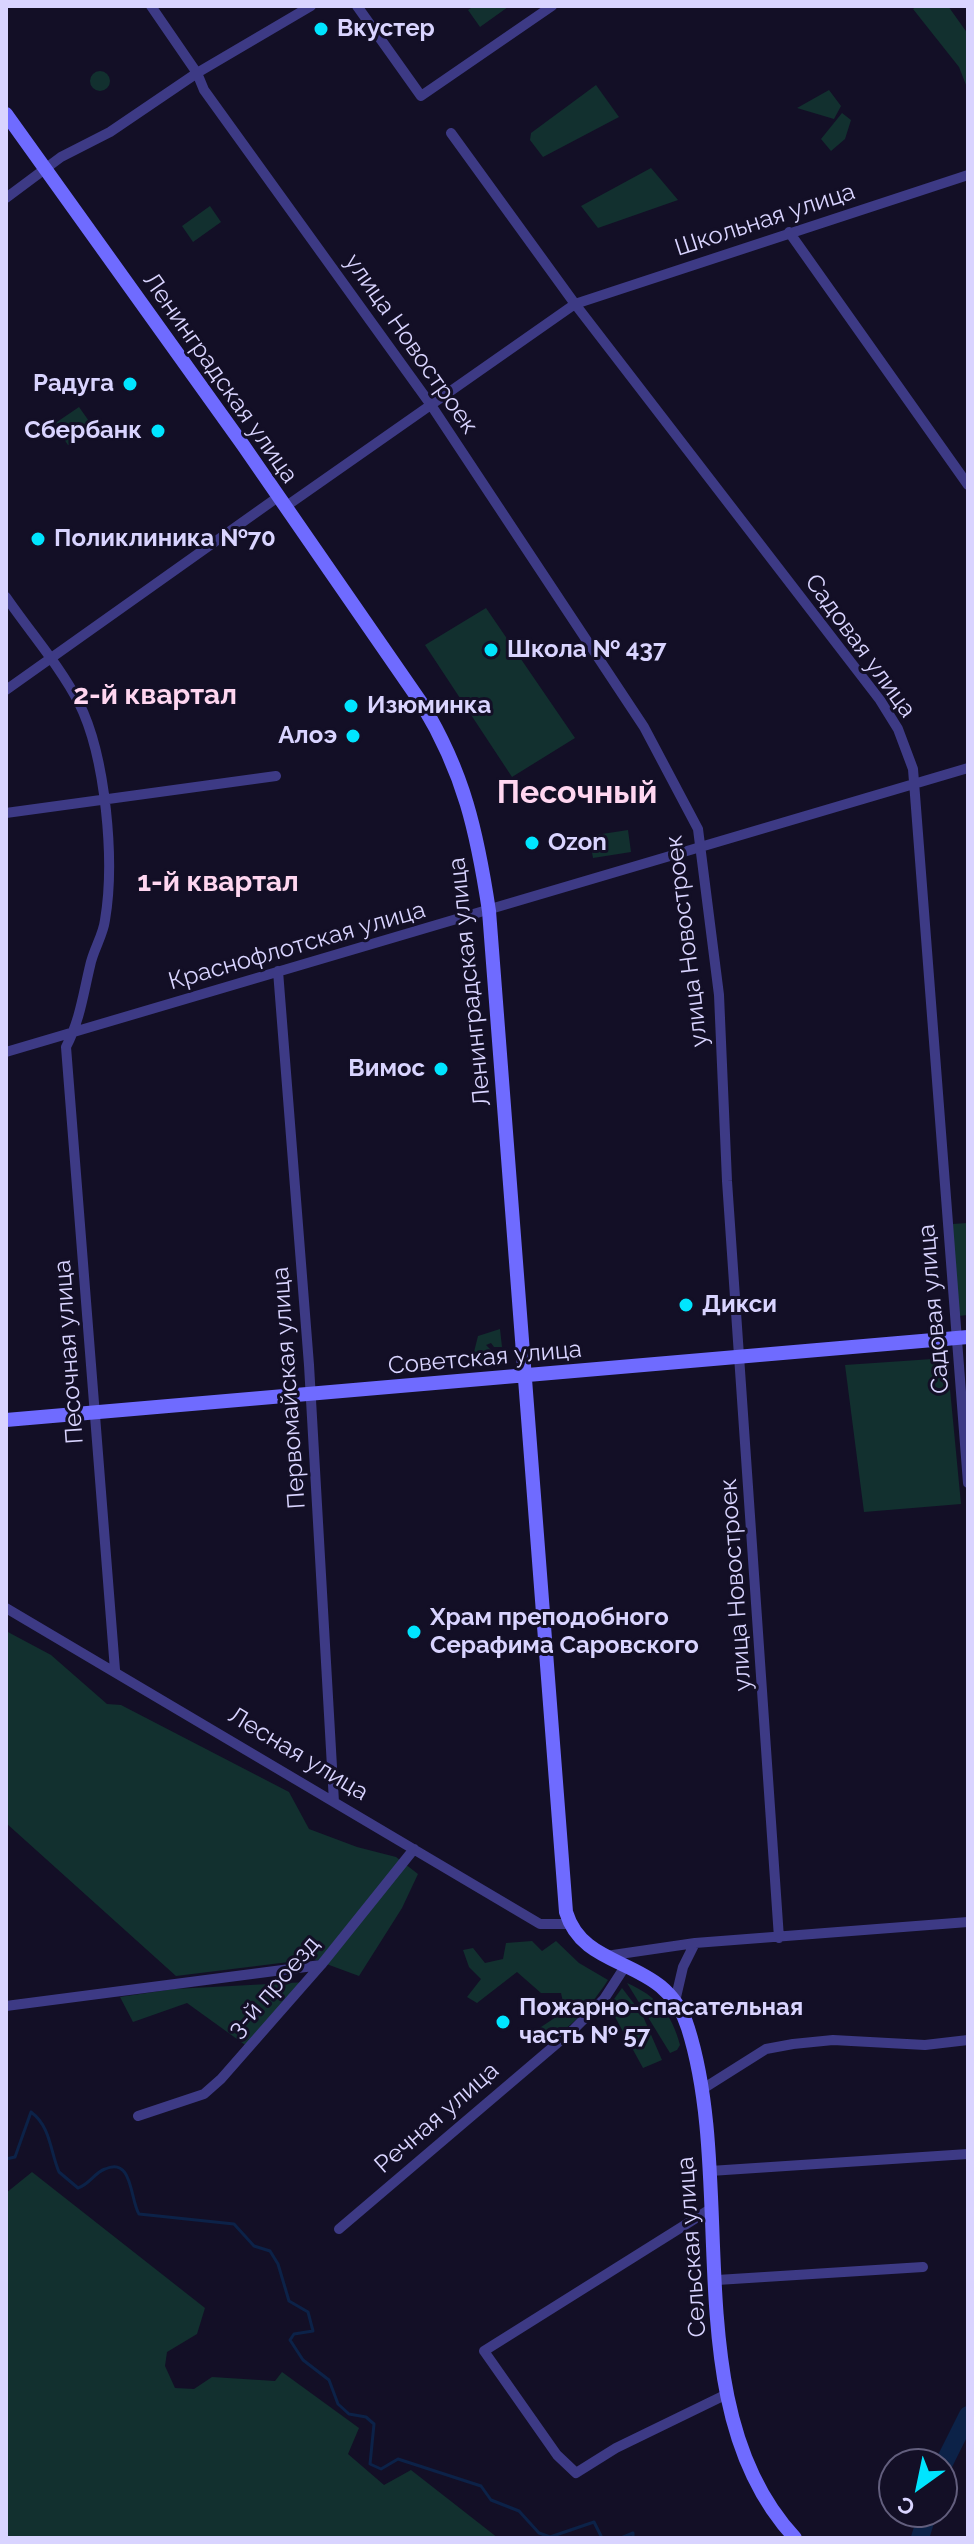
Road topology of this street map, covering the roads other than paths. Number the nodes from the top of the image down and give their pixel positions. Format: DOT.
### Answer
graph roads {
  1 [pos="151,6"];
  2 [pos="311,6"];
  3 [pos="357,6"];
  4 [pos="552,6"];
  5 [pos="197,73"];
  6 [pos="6,114"];
  7 [pos="451,133"];
  8 [pos="45,169"];
  9 [pos="968,175"];
  10 [pos="6,198"];
  11 [pos="789,232"];
  12 [pos="575,304"];
  13 [pos="431,405"];
  14 [pos="968,485"];
  15 [pos="281,502"];
  16 [pos="6,597"];
  17 [pos="50,660"];
  18 [pos="6,690"];
  19 [pos="968,768"];
  20 [pos="276,776"];
  21 [pos="912,785"];
  22 [pos="103,799"];
  23 [pos="6,813"];
  24 [pos="698,847"];
  25 [pos="489,911"];
  26 [pos="278,971"];
  27 [pos="74,1032"];
  28 [pos="6,1052"];
  29 [pos="962,1338"];
  30 [pos="741,1357"];
  31 [pos="524,1377"];
  32 [pos="311,1396"];
  33 [pos="93,1412"];
  34 [pos="6,1420"];
  35 [pos="968,1483"];
  36 [pos="6,1608"];
  37 [pos="115,1670"];
  38 [pos="334,1802"];
  39 [pos="414,1849"];
  40 [pos="968,1922"];
  41 [pos="574,1930"];
  42 [pos="779,1938"];
  43 [pos="695,1943"];
  44 [pos="606,1956"];
  45 [pos="321,1965"];
  46 [pos="626,1965"];
  47 [pos="676,1997"];
  48 [pos="6,2006"];
  49 [pos="968,2040"];
  50 [pos="701,2090"];
  51 [pos="138,2116"];
  52 [pos="968,2154"];
  53 [pos="710,2171"];
  54 [pos="712,2208"];
  55 [pos="339,2229"];
  56 [pos="923,2267"];
  57 [pos="717,2280"];
  58 [pos="725,2395"];
  59 [pos="795,2538"];
  1 -- 5 [label="street, улица Новостроек"];
  2 -- 5 [label="street"];
  3 -- 4 [label="street"];
  5 -- 8 [label="street"];
  5 -- 13 [label="street, улица Новостроек"];
  6 -- 8 [label="main road, Ленинградская улица"];
  7 -- 12 [label="street, Садовая улица"];
  8 -- 10 [label="street"];
  8 -- 15 [label="main road, Ленинградская улица"];
  9 -- 11 [label="street, Школьная улица"];
  11 -- 12 [label="street, Школьная улица"];
  11 -- 14 [label="street"];
  12 -- 13 [label="street, Школьная улица"];
  12 -- 21 [label="street, Садовая улица"];
  13 -- 15 [label="street, Школьная улица"];
  13 -- 24 [label="street, улица Новостроек"];
  15 -- 17 [label="street, Школьная улица"];
  15 -- 25 [label="main road, Ленинградская улица"];
  16 -- 17 [label="street, Песочная улица"];
  17 -- 18 [label="street, Школьная улица"];
  17 -- 22 [label="street, Песочная улица"];
  19 -- 21 [label="street, Краснофлотская улица"];
  20 -- 22 [label="street"];
  21 -- 24 [label="street, Краснофлотская улица"];
  21 -- 29 [label="street, Садовая улица"];
  22 -- 23 [label="street"];
  22 -- 27 [label="street, Песочная улица"];
  24 -- 25 [label="street, Краснофлотская улица"];
  24 -- 30 [label="street, улица Новостроек"];
  25 -- 26 [label="street, Краснофлотская улица"];
  25 -- 31 [label="main road, Ленинградская улица"];
  26 -- 27 [label="street, Краснофлотская улица"];
  26 -- 32 [label="street, Первомайская улица"];
  27 -- 28 [label="street, Краснофлотская улица"];
  27 -- 33 [label="street, Песочная улица"];
  29 -- 30 [label="main road, Советская улица"];
  29 -- 35 [label="street, Садовая улица"];
  30 -- 31 [label="main road, Советская улица"];
  30 -- 42 [label="street, улица Новостроек"];
  31 -- 32 [label="main road, Советская улица"];
  31 -- 41 [label="main road, Ленинградская улица"];
  32 -- 33 [label="main road, Советская улица"];
  32 -- 38 [label="street, Первомайская улица"];
  33 -- 34 [label="main road, Советская улица"];
  33 -- 37 [label="street, Песочная улица"];
  36 -- 37 [label="street, Лесная улица"];
  37 -- 38 [label="street, Лесная улица"];
  38 -- 39 [label="street, Лесная улица"];
  39 -- 41 [label="street, Лесная улица"];
  39 -- 45 [label="street, 3-й проезд"];
  40 -- 42 [label="street"];
  41 -- 44 [label="main road"];
  42 -- 43 [label="street"];
  43 -- 44 [label="street"];
  43 -- 47 [label="street"];
  44 -- 46 [label="main road"];
  45 -- 48 [label="street"];
  45 -- 51 [label="street, 3-й проезд"];
  46 -- 47 [label="main road"];
  46 -- 55 [label="street, Речная улица"];
  47 -- 50 [label="main road, Сельская улица"];
  49 -- 50 [label="street"];
  50 -- 53 [label="main road, Сельская улица"];
  52 -- 53 [label="street"];
  53 -- 54 [label="main road, Сельская улица"];
  54 -- 57 [label="main road, Сельская улица"];
  54 -- 58 [label="street"];
  56 -- 57 [label="street"];
  57 -- 58 [label="main road, Сельская улица"];
  58 -- 59 [label="main road, Сельская улица"];
}
